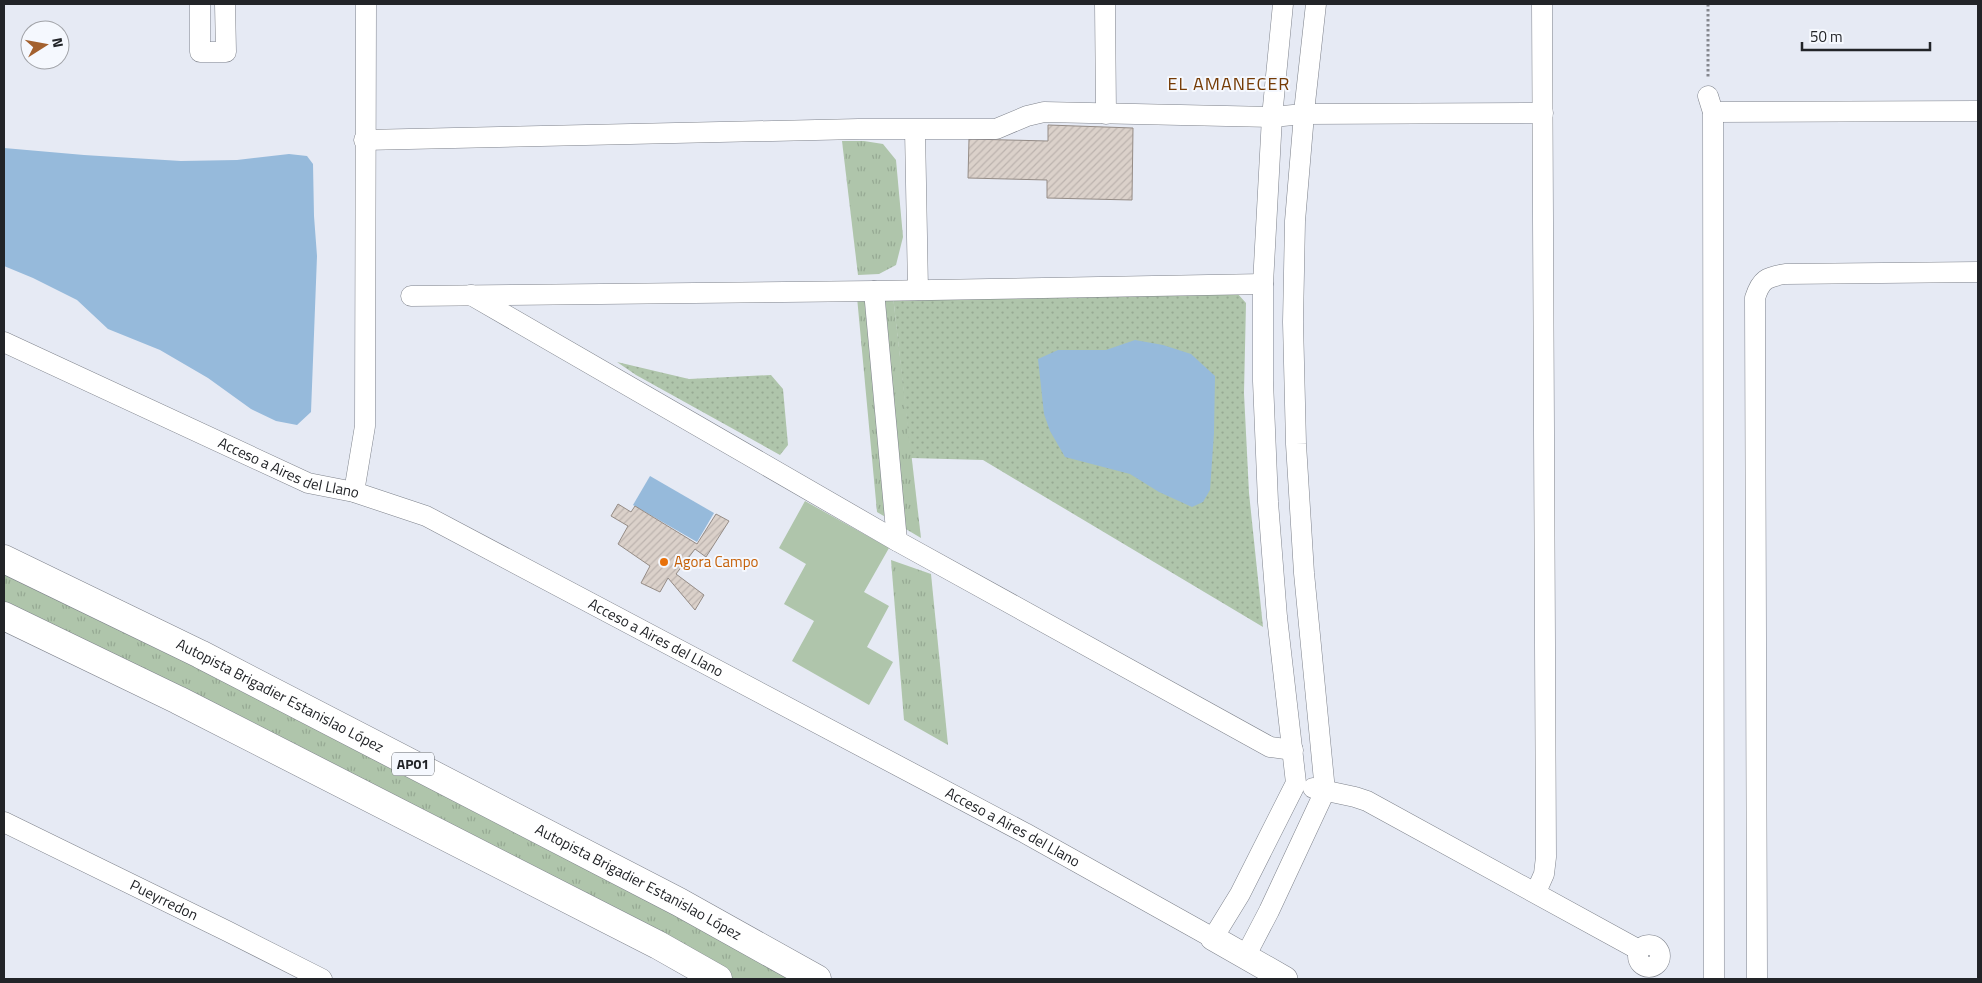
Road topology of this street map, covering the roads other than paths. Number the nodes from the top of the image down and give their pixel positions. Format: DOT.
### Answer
graph roads {
  1 [pos="200,4"];
  2 [pos="225,4"];
  3 [pos="366,4"];
  4 [pos="1105,4"];
  5 [pos="1283,4"];
  6 [pos="1316,4"];
  7 [pos="1542,4"];
  8 [pos="1978,112"];
  9 [pos="1543,113"];
  10 [pos="1106,114"];
  11 [pos="1304,114"];
  12 [pos="1272,117"];
  13 [pos="915,130"];
  14 [pos="364,140"];
  15 [pos="1978,272"];
  16 [pos="1263,284"];
  17 [pos="918,290"];
  18 [pos="874,291"];
  19 [pos="471,295"];
  20 [pos="411,296"];
  21 [pos="4,342"];
  22 [pos="354,492"];
  23 [pos="897,541"];
  24 [pos="4,559"];
  25 [pos="4,616"];
  26 [pos="1293,750"];
  27 [pos="1296,783"];
  28 [pos="1325,792"];
  29 [pos="4,822"];
  30 [pos="1536,892"];
  31 [pos="1213,938"];
  32 [pos="1639,950"];
  33 [pos="1246,956"];
  34 [pos="322,979"];
  35 [pos="718,979"];
  36 [pos="817,979"];
  37 [pos="1285,979"];
  38 [pos="1714,979"];
  39 [pos="1757,979"];
  1 -- 2 [label="street"];
  3 -- 14 [label="street"];
  4 -- 10 [label="street"];
  5 -- 12 [label="street"];
  6 -- 11 [label="street"];
  7 -- 9 [label="street"];
  8 -- 38 [label="street"];
  9 -- 11 [label="street"];
  9 -- 30 [label="street"];
  10 -- 12 [label="street"];
  10 -- 13 [label="street"];
  11 -- 12 [label="street"];
  11 -- 28 [label="street"];
  12 -- 16 [label="street"];
  13 -- 14 [label="street"];
  13 -- 17 [label="street"];
  14 -- 22 [label="street"];
  15 -- 39 [label="street"];
  16 -- 17 [label="street"];
  16 -- 26 [label="street"];
  17 -- 18 [label="street"];
  18 -- 19 [label="street"];
  18 -- 23 [label="street"];
  19 -- 20 [label="street"];
  19 -- 23 [label="street"];
  21 -- 22 [label="street, Acceso a Aires del Llano"];
  22 -- 31 [label="street, Acceso a Aires del Llano"];
  23 -- 26 [label="street"];
  24 -- 36 [label="highway, Autopista Brigadier Estanislao López / AP01"];
  25 -- 35 [label="highway"];
  26 -- 27 [label="street"];
  27 -- 28 [label="street"];
  27 -- 31 [label="street"];
  28 -- 30 [label="street"];
  28 -- 33 [label="street"];
  29 -- 34 [label="street, Pueyrredon"];
  30 -- 32 [label="street"];
  31 -- 33 [label="main road, Acceso a Aires del Llano"];
  33 -- 37 [label="main road, Acceso a Aires del Llano"];
}
